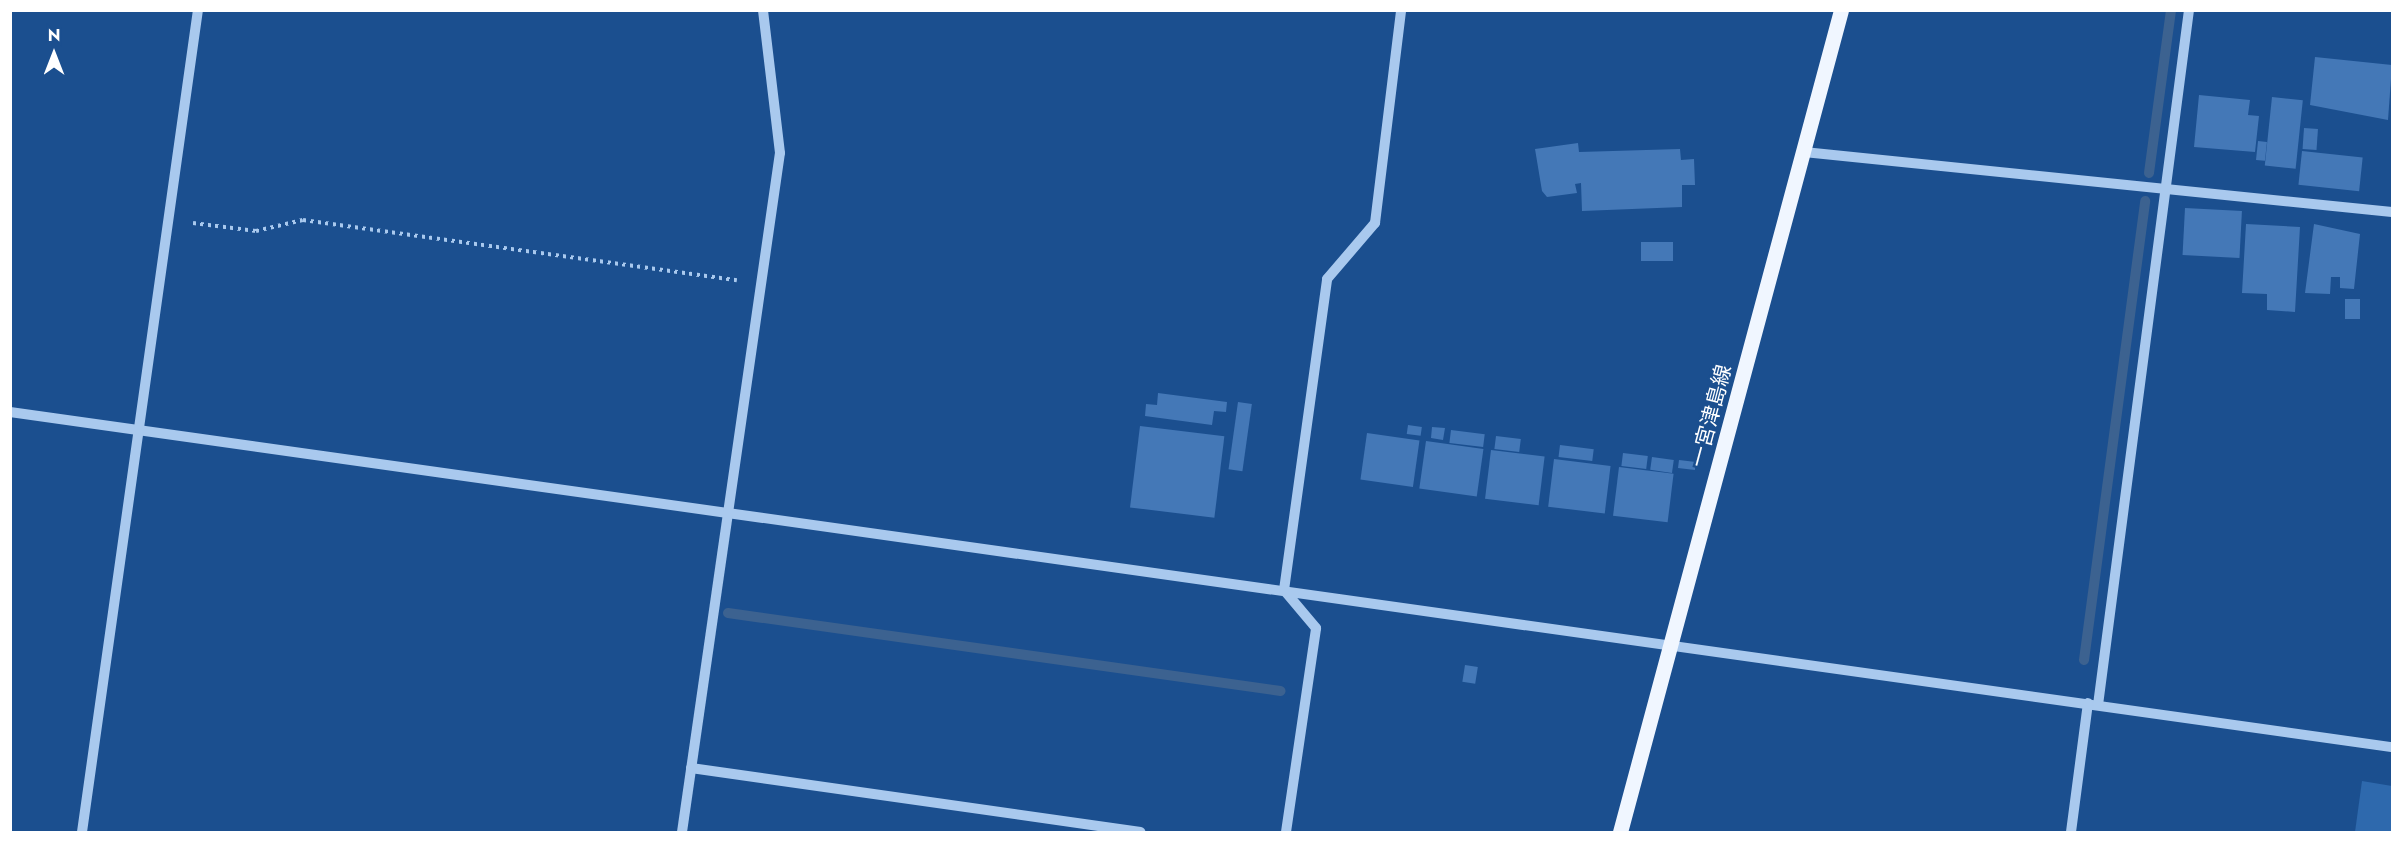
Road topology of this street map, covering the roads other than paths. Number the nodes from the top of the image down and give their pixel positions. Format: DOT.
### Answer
graph roads {
  1 [pos="198,10"];
  2 [pos="763,10"];
  3 [pos="1401,10"];
  4 [pos="1841,10"];
  5 [pos="2189,10"];
  6 [pos="1804,152"];
  7 [pos="2164,191"];
  8 [pos="2392,212"];
  9 [pos="10,412"];
  10 [pos="139,430"];
  11 [pos="726,512"];
  12 [pos="1284,590"];
  13 [pos="1671,644"];
  14 [pos="2093,704"];
  15 [pos="2392,747"];
  16 [pos="691,768"];
  17 [pos="82,832"];
  18 [pos="682,832"];
  19 [pos="1140,832"];
  20 [pos="1286,832"];
  21 [pos="1620,832"];
  22 [pos="2071,832"];
  1 -- 10 [label="street"];
  2 -- 11 [label="street"];
  3 -- 12 [label="street"];
  4 -- 6 [label="main road, 一宮津島線"];
  5 -- 7 [label="street"];
  6 -- 7 [label="street"];
  6 -- 13 [label="main road, 一宮津島線"];
  7 -- 8 [label="street"];
  7 -- 14 [label="street"];
  9 -- 10 [label="street"];
  10 -- 11 [label="street"];
  10 -- 17 [label="street"];
  11 -- 12 [label="street"];
  11 -- 16 [label="street"];
  12 -- 13 [label="street"];
  12 -- 20 [label="street"];
  13 -- 14 [label="street"];
  13 -- 21 [label="main road, 一宮津島線"];
  14 -- 15 [label="street"];
  14 -- 22 [label="street"];
  16 -- 18 [label="street"];
  16 -- 19 [label="street"];
}
